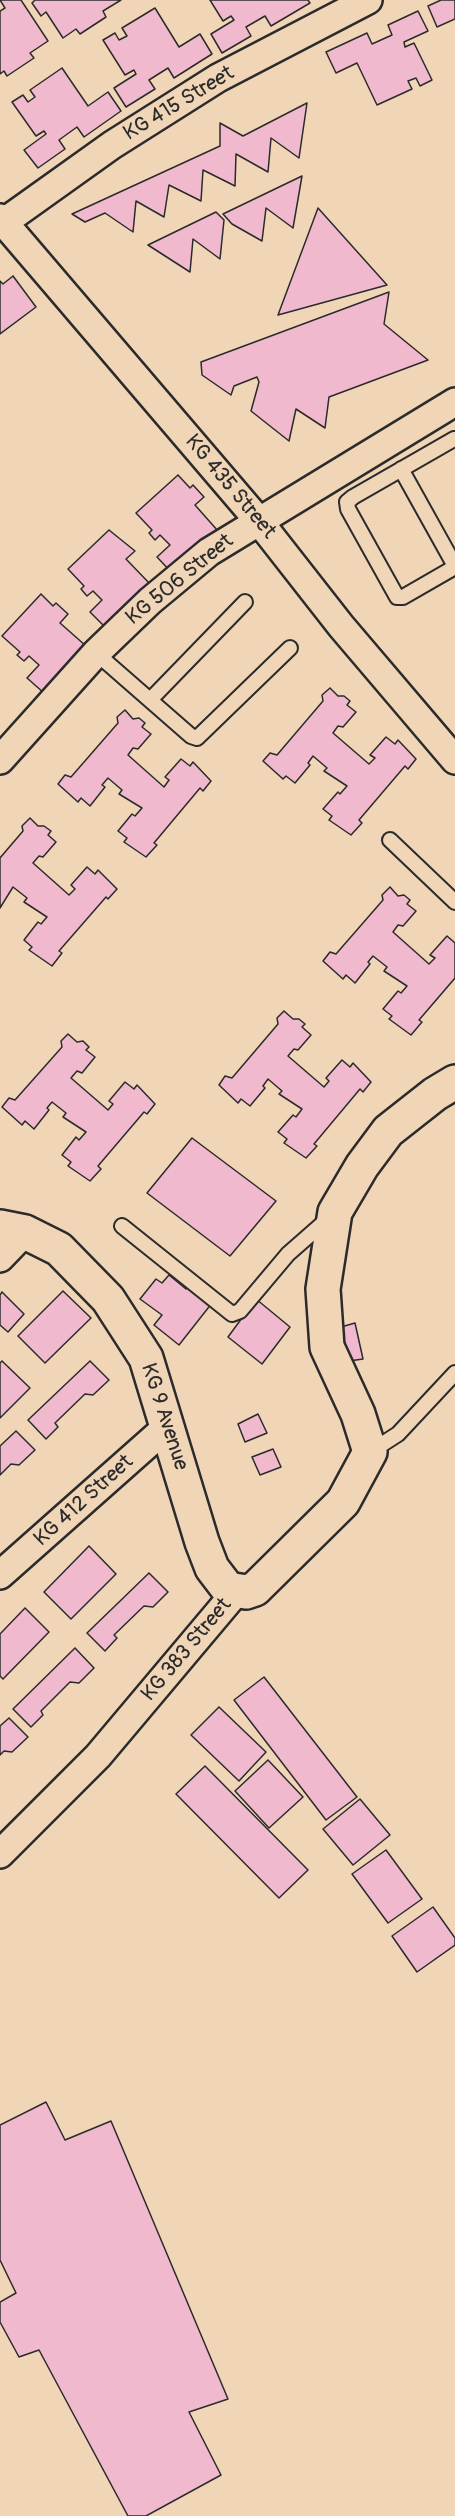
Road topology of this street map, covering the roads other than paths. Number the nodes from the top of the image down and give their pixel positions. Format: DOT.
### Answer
graph roads {
  1 [pos="368,0"];
  2 [pos="1,222"];
  3 [pos="450,423"];
  4 [pos="401,469"];
  5 [pos="258,520"];
  6 [pos="455,567"];
  7 [pos="245,602"];
  8 [pos="290,648"];
  9 [pos="96,653"];
  10 [pos="150,700"];
  11 [pos="0,760"];
  12 [pos="455,760"];
  13 [pos="390,840"];
  14 [pos="455,902"];
  15 [pos="455,1082"];
  16 [pos="335,1212"];
  17 [pos="122,1226"];
  18 [pos="12,1229"];
  19 [pos="0,1258"];
  20 [pos="455,1373"];
  21 [pos="168,1426"];
  22 [pos="370,1452"];
  23 [pos="0,1575"];
  24 [pos="236,1592"];
  25 [pos="0,1854"];
  1 -- 2 [label="street, KG 415 Street"];
  2 -- 5 [label="street, KG 435 Street"];
  3 -- 4 [label="lane"];
  3 -- 5 [label="street, KG 506 Street"];
  4 -- 6 [label="lane"];
  4 -- 6 [label="lane"];
  5 -- 9 [label="street, KG 506 Street"];
  5 -- 12 [label="street, KG 435 Street"];
  7 -- 10 [label="lane"];
  8 -- 10 [label="lane"];
  9 -- 10 [label="lane"];
  9 -- 11 [label="street, KG 506 Street"];
  13 -- 14 [label="lane"];
  15 -- 16 [label="main road"];
  16 -- 17 [label="lane"];
  16 -- 22 [label="main road"];
  18 -- 19 [label="street"];
  18 -- 21 [label="main road, KG 9 Avenue"];
  20 -- 22 [label="lane"];
  21 -- 23 [label="street, KG 412 Street"];
  21 -- 24 [label="main road, KG 9 Avenue"];
  22 -- 24 [label="main road, KG 383 Street"];
  24 -- 25 [label="street, KG 383 Street"];
}
